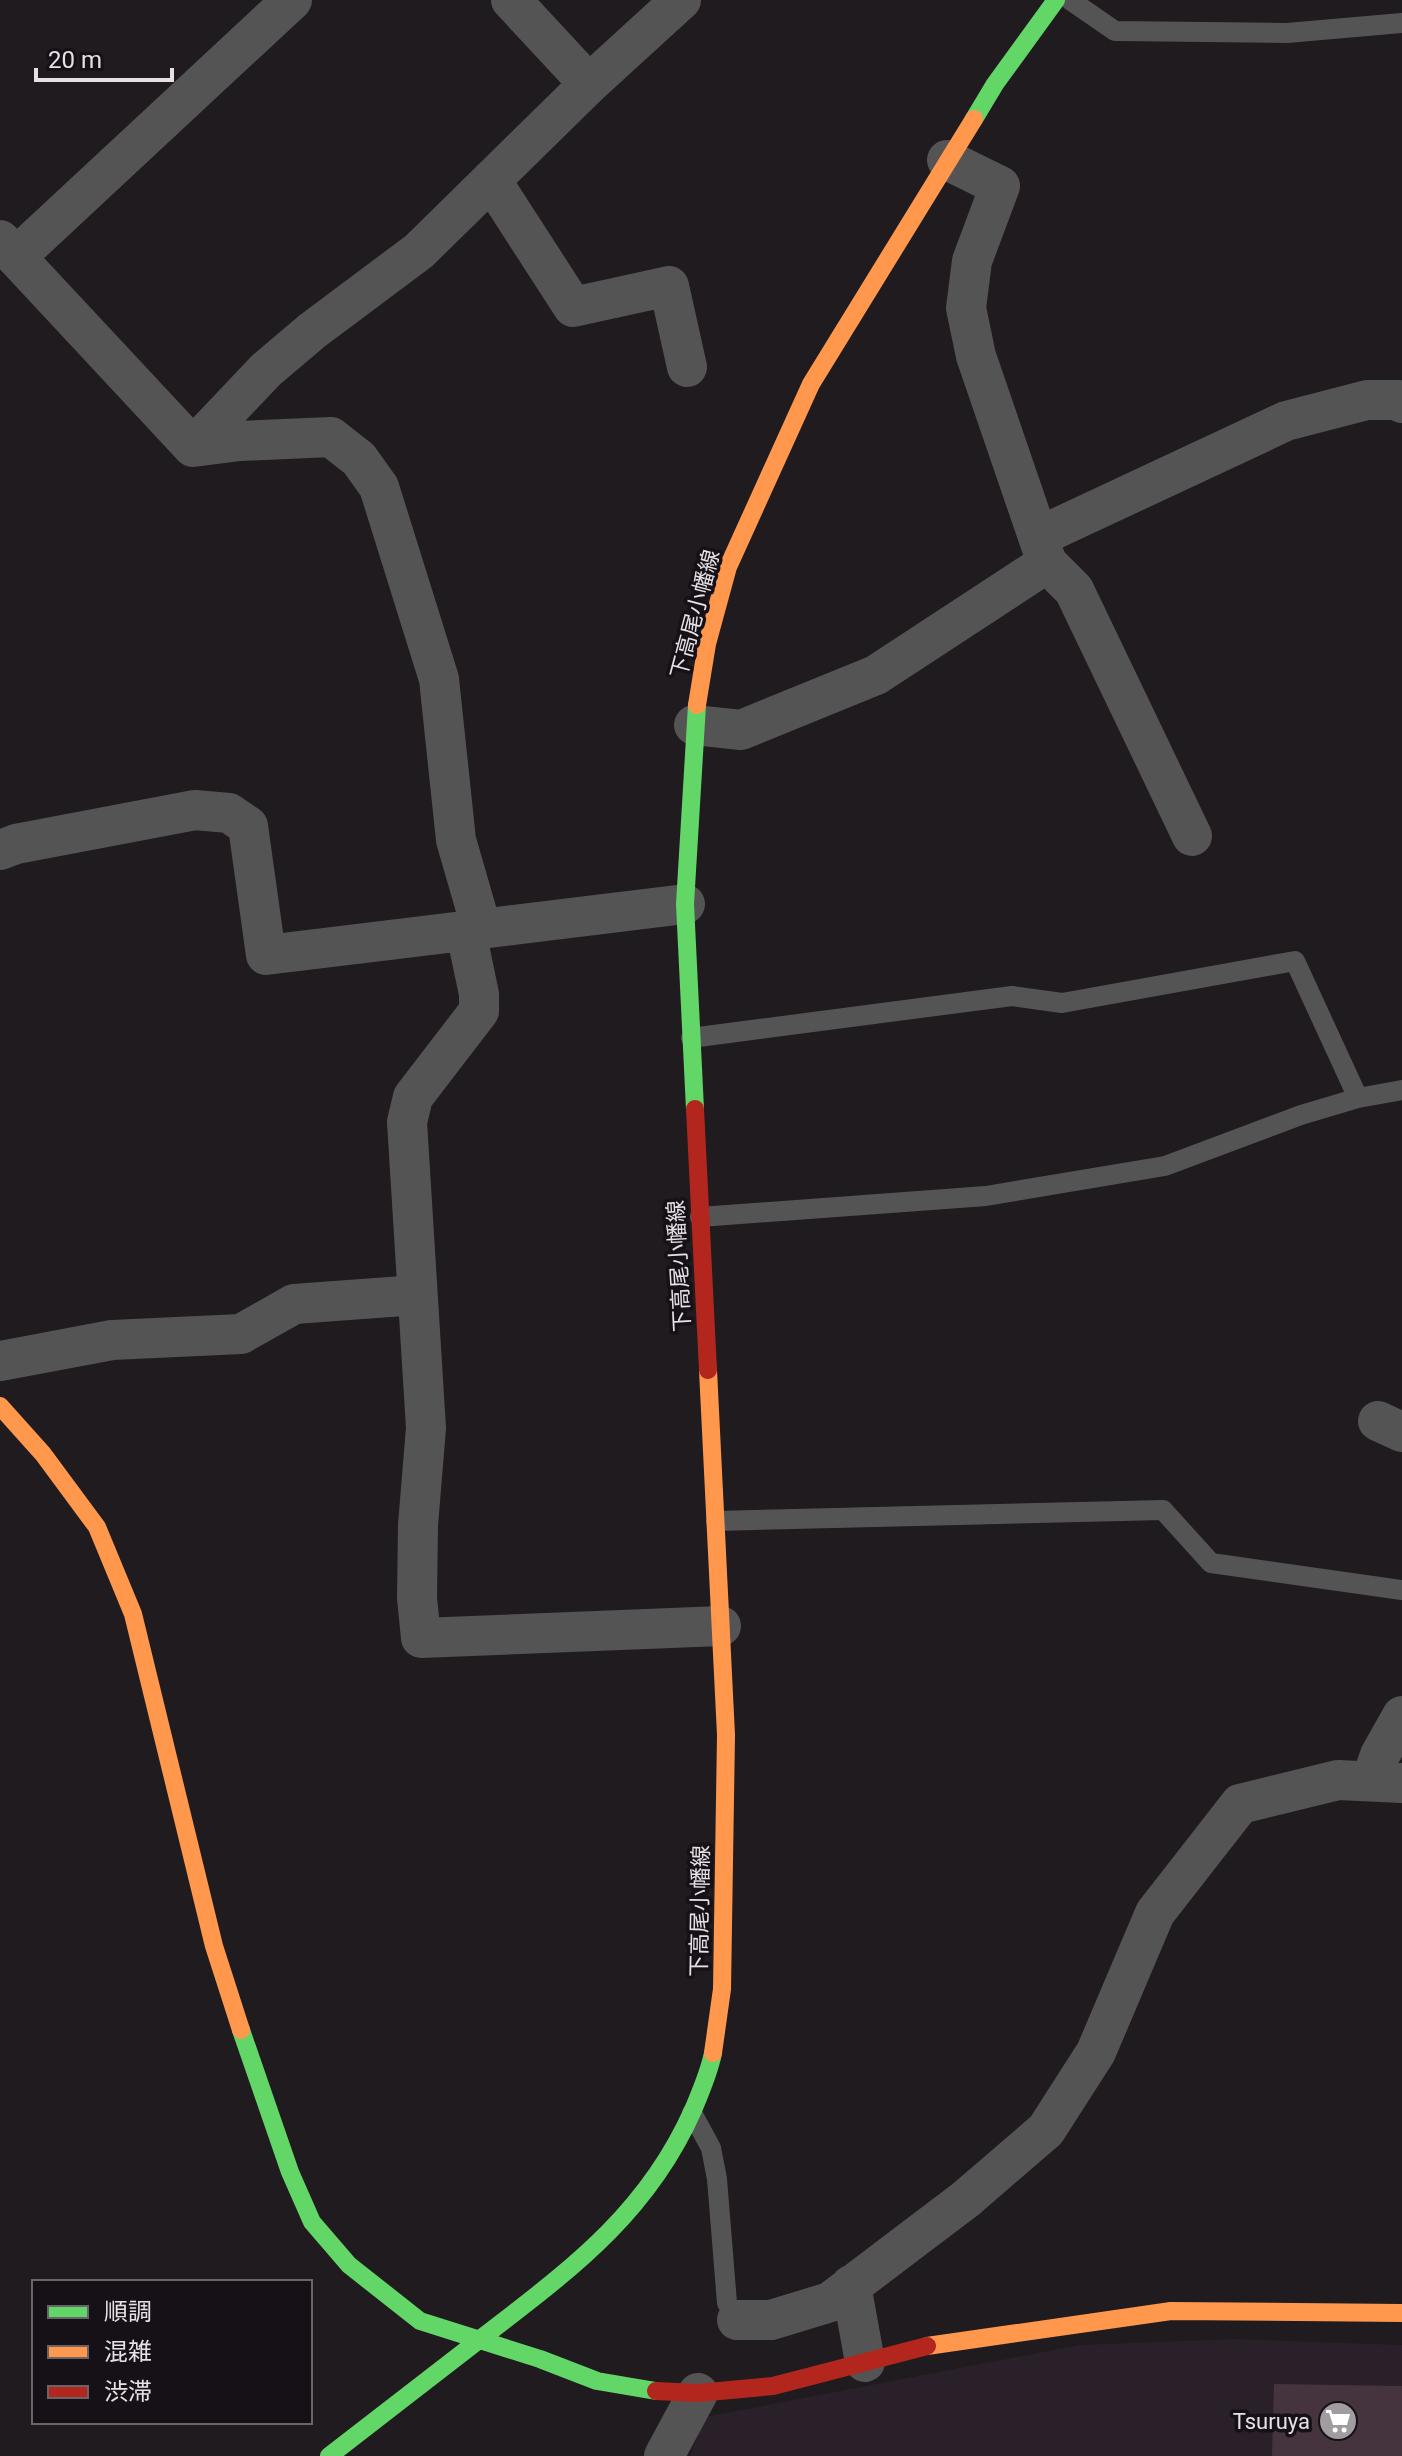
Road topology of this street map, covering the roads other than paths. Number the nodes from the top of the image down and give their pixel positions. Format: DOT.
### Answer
graph roads {
  1 [pos="292,0"];
  2 [pos="511,0"];
  3 [pos="681,0"];
  4 [pos="1056,0"];
  5 [pos="1070,0"];
  6 [pos="1402,23"];
  7 [pos="589,84"];
  8 [pos="947,160"];
  9 [pos="491,180"];
  10 [pos="8,249"];
  11 [pos="687,367"];
  12 [pos="1402,403"];
  13 [pos="193,447"];
  14 [pos="1042,550"];
  15 [pos="694,725"];
  16 [pos="1192,836"];
  17 [pos="0,850"];
  18 [pos="685,904"];
  19 [pos="474,931"];
  20 [pos="691,1038"];
  21 [pos="1402,1090"];
  22 [pos="1358,1098"];
  23 [pos="700,1217"];
  24 [pos="417,1295"];
  25 [pos="0,1361"];
  26 [pos="0,1406"];
  27 [pos="716,1521"];
  28 [pos="1402,1590"];
  29 [pos="721,1626"];
  30 [pos="1402,1716"];
  31 [pos="1386,1782"];
  32 [pos="691,2111"];
  33 [pos="851,2285"];
  34 [pos="1402,2313"];
  35 [pos="737,2320"];
  36 [pos="477,2340"];
  37 [pos="865,2362"];
  38 [pos="698,2393"];
  39 [pos="329,2456"];
  40 [pos="664,2456"];
  1 -- 10 [label="street"];
  2 -- 7 [label="street"];
  3 -- 7 [label="street"];
  4 -- 8 [label="main road, 下高尾小幡線"];
  5 -- 6 [label="lane"];
  7 -- 9 [label="street"];
  8 -- 14 [label="street"];
  8 -- 15 [label="main road, 下高尾小幡線"];
  9 -- 11 [label="street"];
  9 -- 13 [label="street"];
  10 -- 13 [label="street"];
  12 -- 14 [label="street"];
  13 -- 19 [label="street"];
  14 -- 15 [label="street"];
  14 -- 16 [label="street"];
  15 -- 18 [label="main road, 下高尾小幡線"];
  17 -- 19 [label="street"];
  18 -- 19 [label="street"];
  18 -- 20 [label="main road, 下高尾小幡線"];
  19 -- 24 [label="street"];
  20 -- 22 [label="lane"];
  20 -- 23 [label="main road, 下高尾小幡線"];
  21 -- 22 [label="lane"];
  22 -- 23 [label="lane"];
  23 -- 27 [label="main road, 下高尾小幡線"];
  24 -- 25 [label="street"];
  24 -- 29 [label="street"];
  26 -- 36 [label="main road"];
  27 -- 28 [label="lane"];
  27 -- 29 [label="main road, 下高尾小幡線"];
  29 -- 32 [label="main road, 下高尾小幡線"];
  30 -- 31 [label="street"];
  31 -- 33 [label="street"];
  32 -- 35 [label="lane"];
  32 -- 36 [label="main road, 下高尾小幡線"];
  33 -- 35 [label="street"];
  33 -- 37 [label="street"];
  34 -- 37 [label="main road"];
  36 -- 38 [label="main road"];
  36 -- 39 [label="main road, 下高尾小幡線"];
  37 -- 38 [label="main road"];
  38 -- 40 [label="street"];
}
